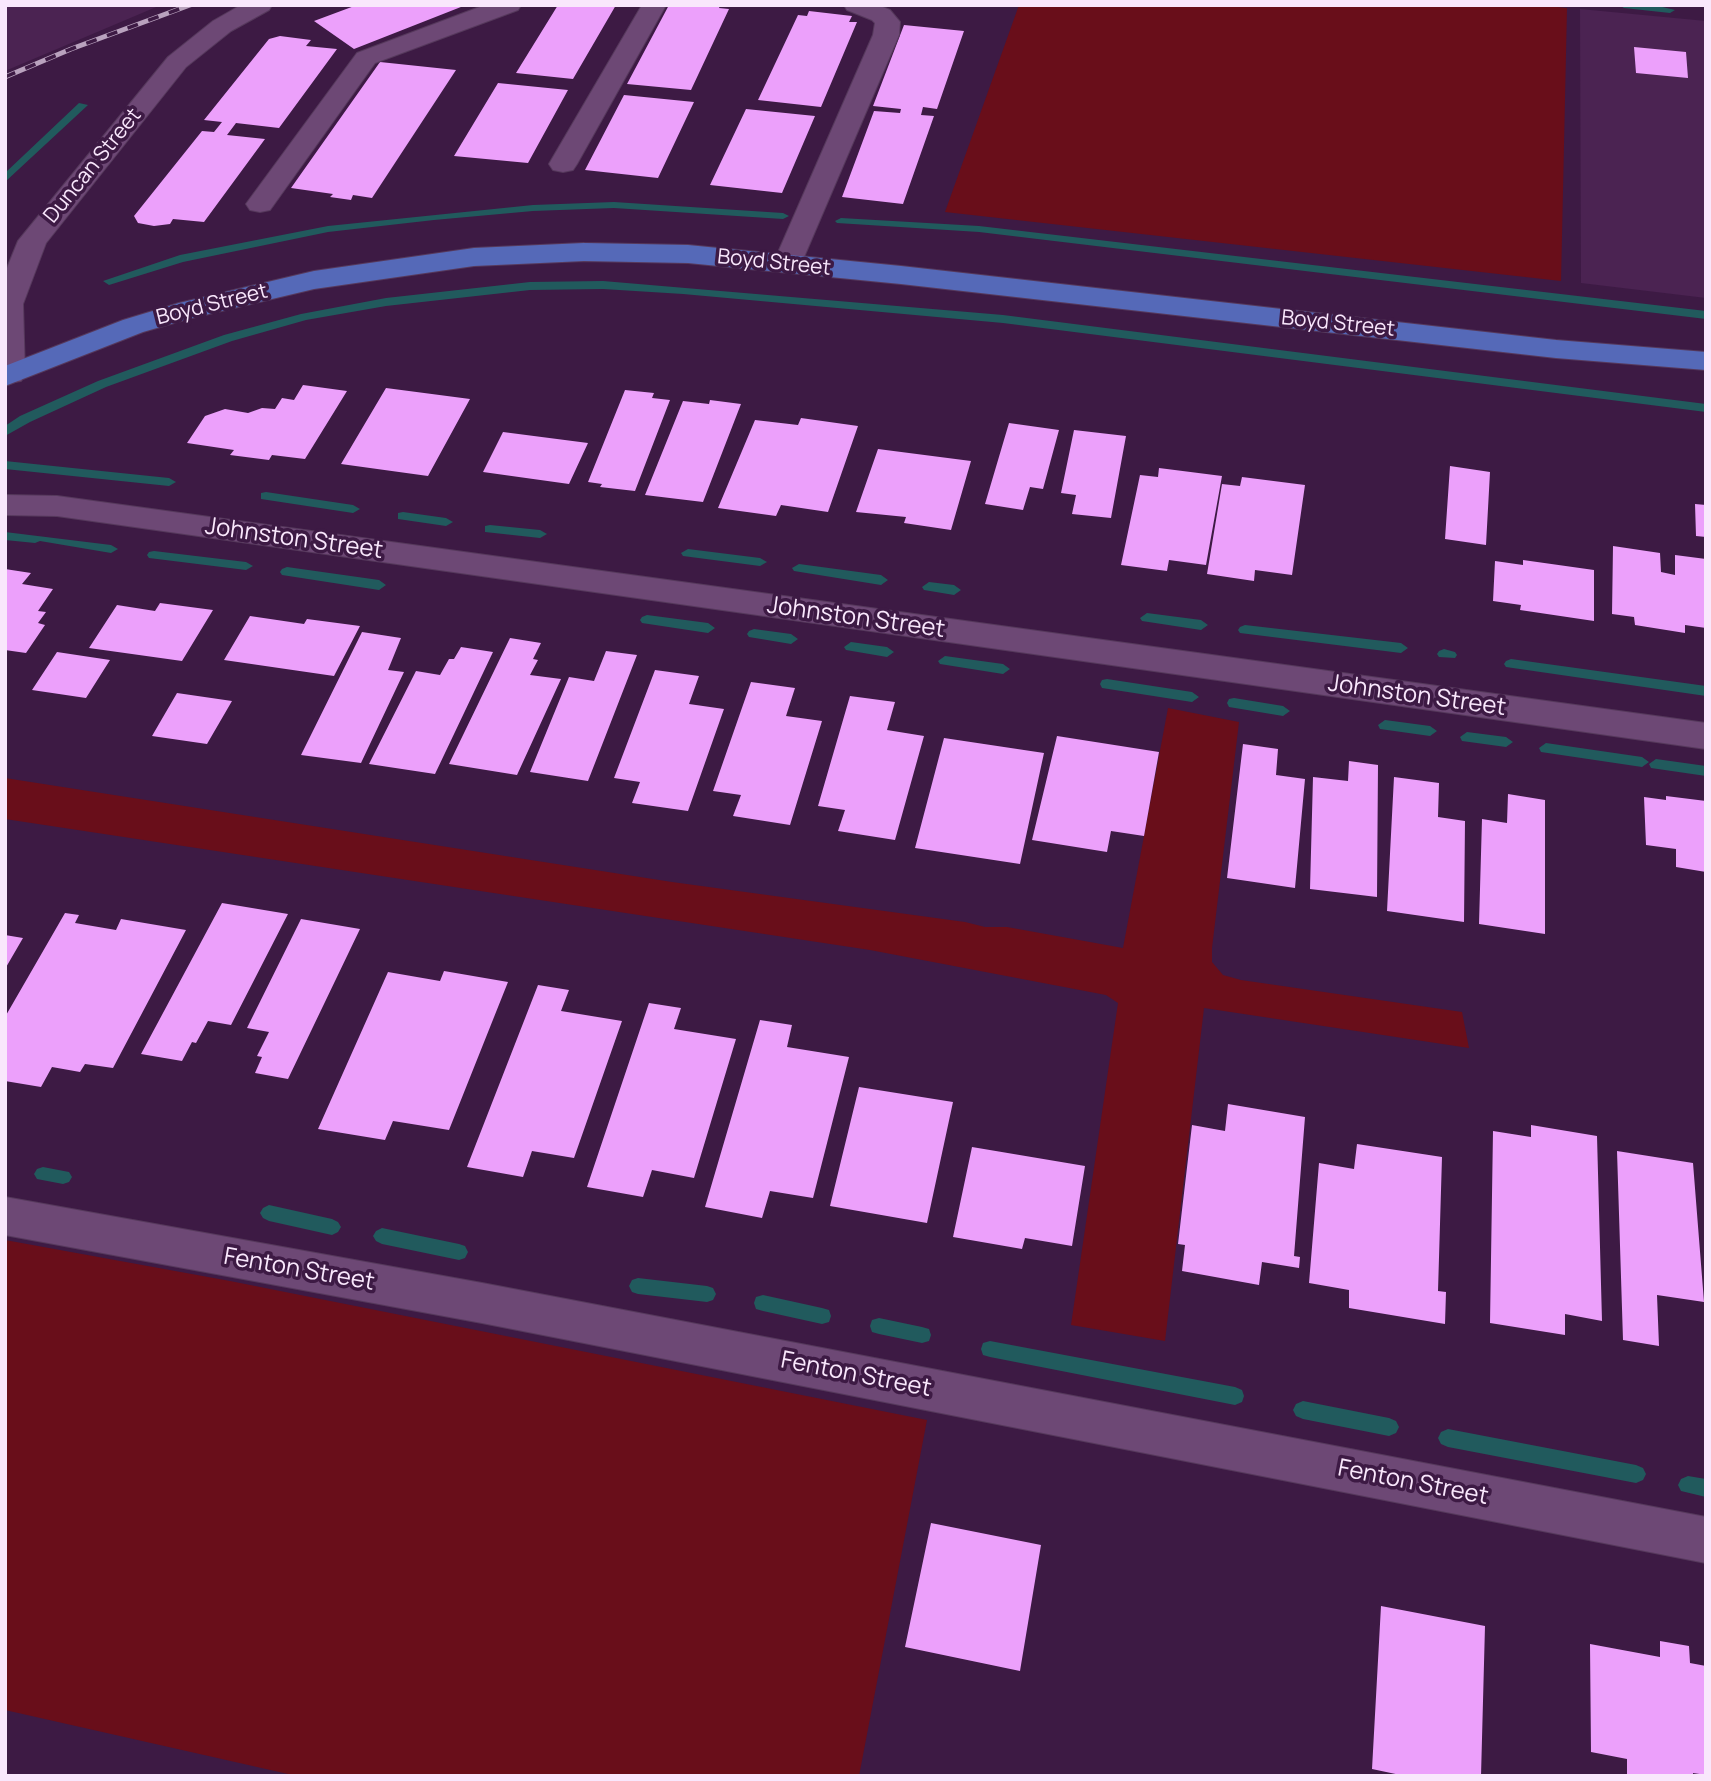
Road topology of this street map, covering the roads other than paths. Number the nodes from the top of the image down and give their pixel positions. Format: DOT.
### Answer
graph roads {
  1 [pos="260,5"];
  2 [pos="509,5"];
  3 [pos="654,5"];
  4 [pos="856,5"];
  5 [pos="564,164"];
  6 [pos="260,204"];
  7 [pos="787,264"];
  8 [pos="1556,349"];
  9 [pos="1706,361"];
  10 [pos="8,376"];
  11 [pos="1706,378"];
  12 [pos="5,505"];
  13 [pos="1706,736"];
  14 [pos="5,1216"];
  15 [pos="1706,1540"];
  1 -- 10 [label="street, Duncan Street"];
  2 -- 6 [label="street"];
  3 -- 5 [label="street"];
  4 -- 7 [label="street"];
  7 -- 8 [label="main road, Boyd Street"];
  7 -- 10 [label="main road, Boyd Street"];
  8 -- 9 [label="main road, Boyd Street"];
  8 -- 11 [label="main road, Boyd Street"];
  12 -- 13 [label="street, Johnston Street"];
  14 -- 15 [label="street, Fenton Street"];
}
